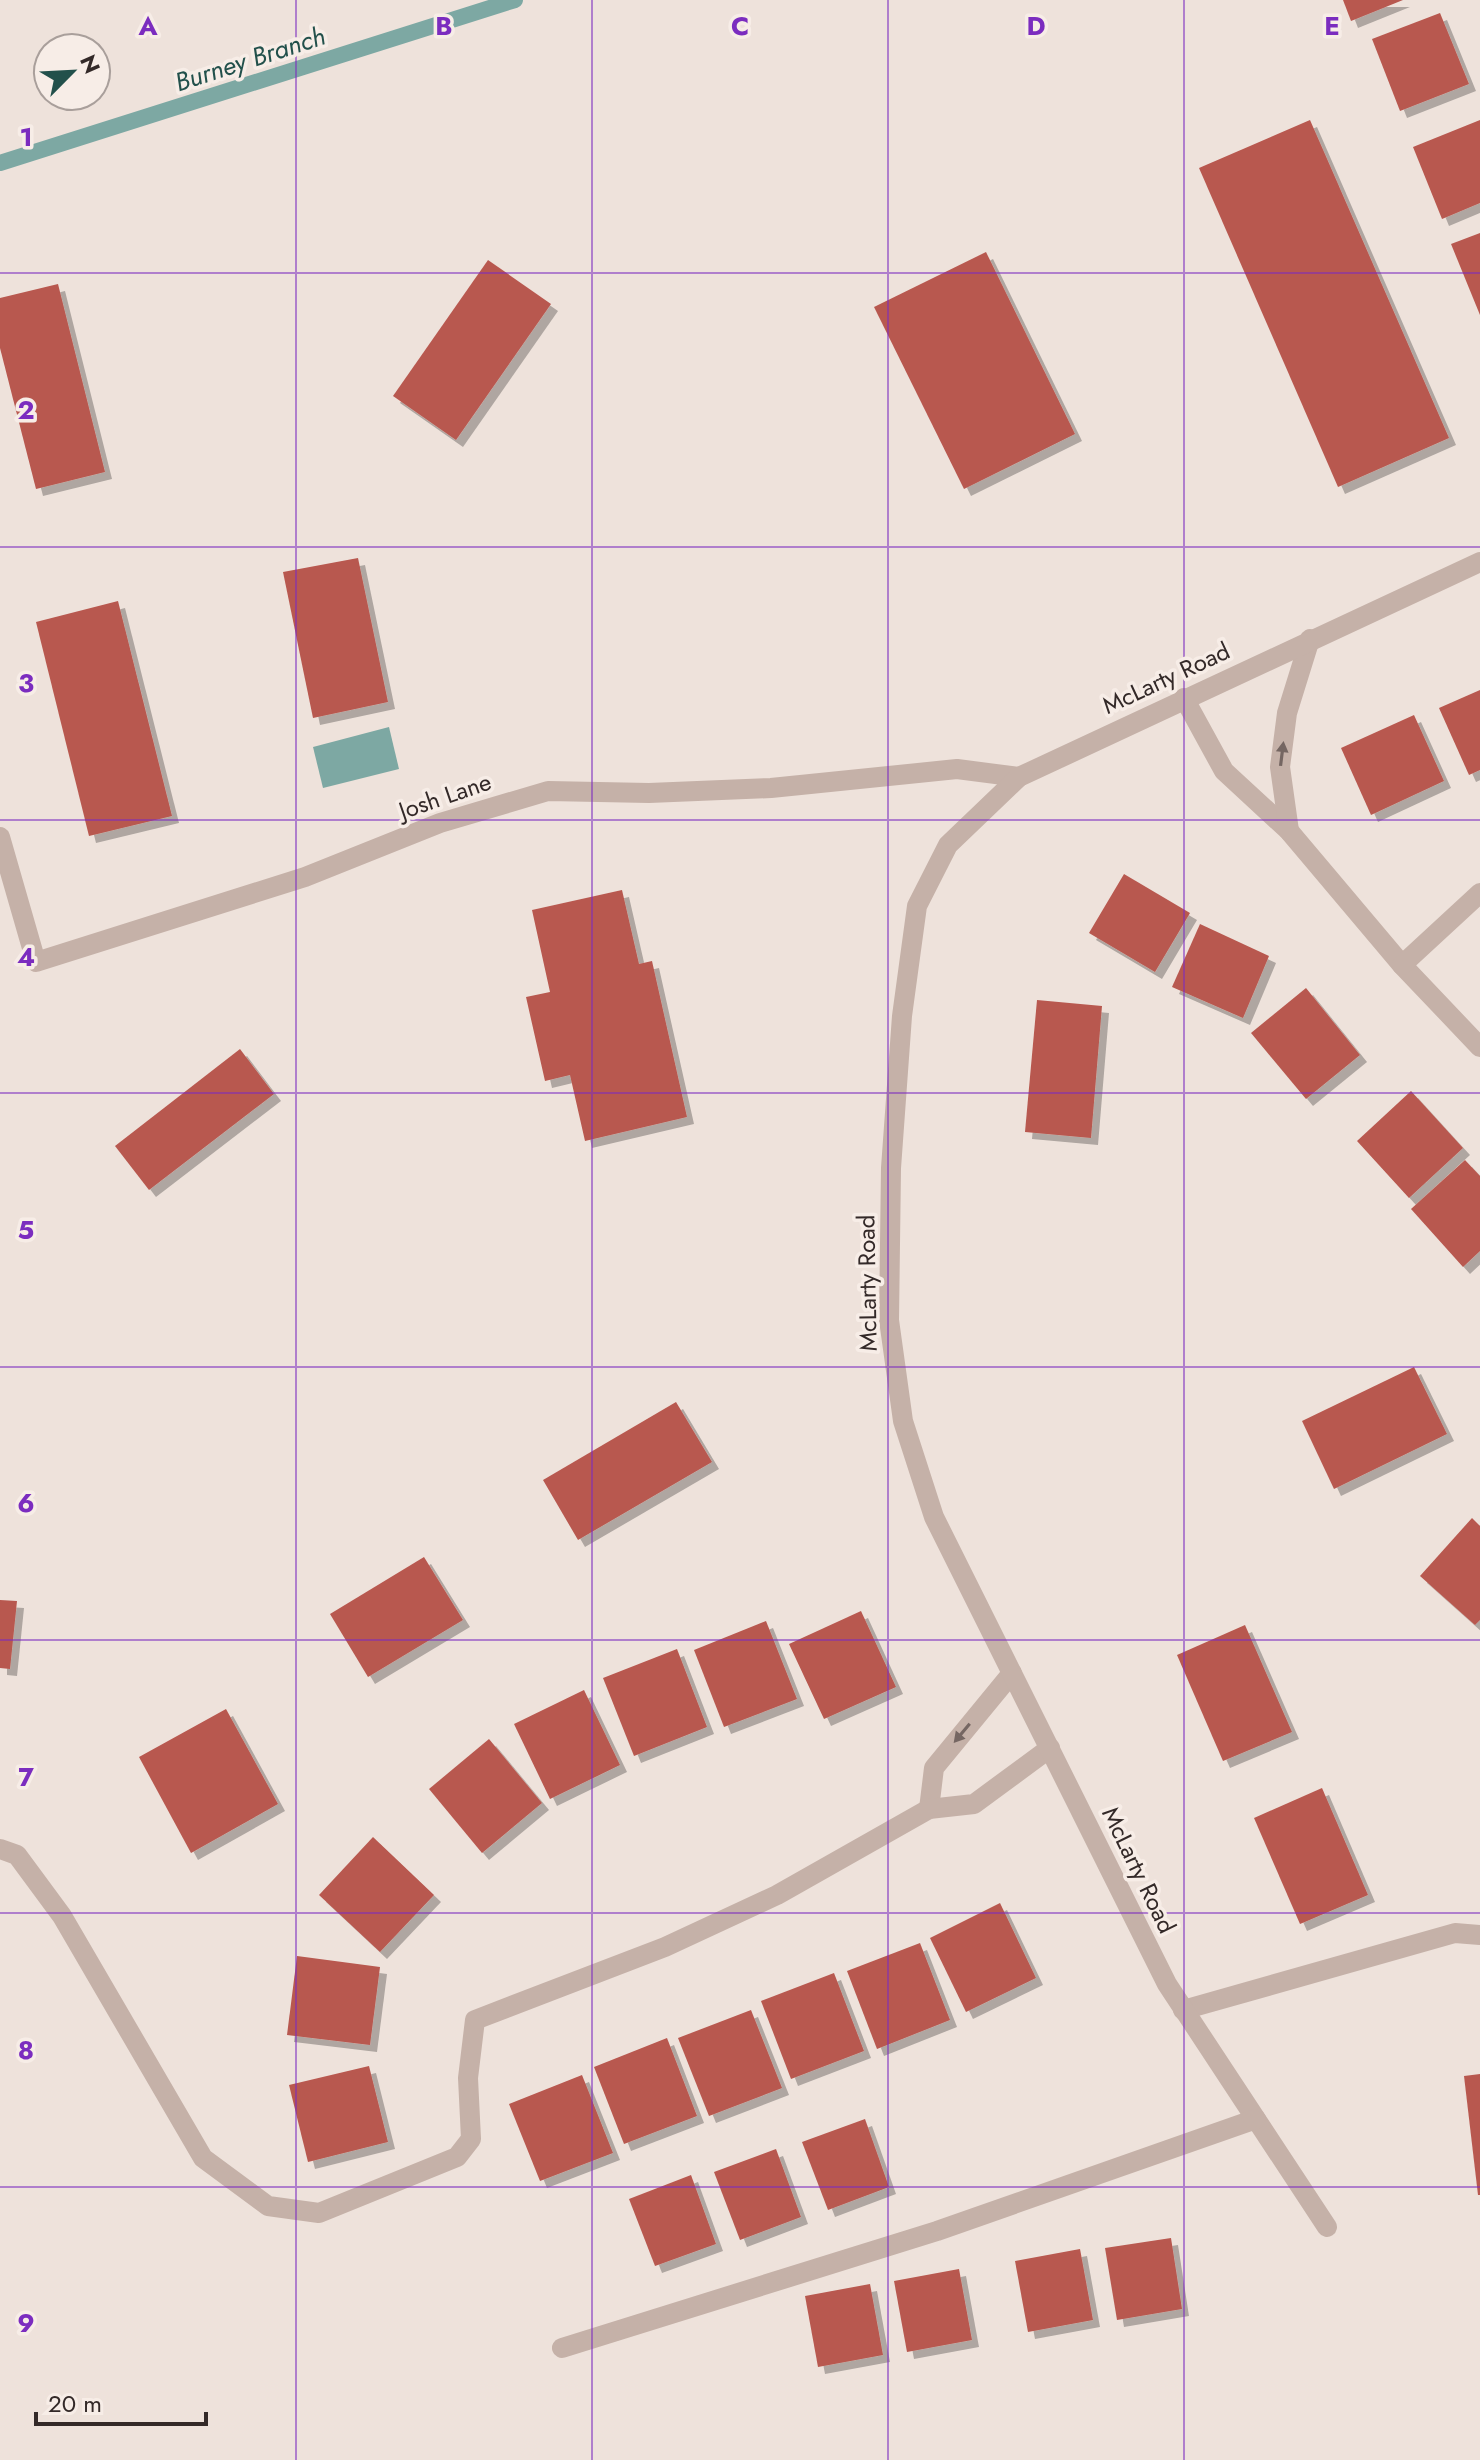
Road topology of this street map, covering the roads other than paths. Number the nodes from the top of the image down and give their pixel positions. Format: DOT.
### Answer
graph roads {
  1 [pos="1480,562"];
  2 [pos="1310,639"];
  3 [pos="1184,698"];
  4 [pos="1019,777"];
  5 [pos="1289,831"];
  6 [pos="0,837"];
  7 [pos="1480,893"];
  8 [pos="1402,965"];
  9 [pos="1480,1047"];
  10 [pos="1012,1673"];
  11 [pos="1050,1748"];
  12 [pos="929,1809"];
  13 [pos="0,1849"];
  14 [pos="1480,1935"];
  15 [pos="1183,2010"];
  16 [pos="1256,2119"];
  17 [pos="1327,2227"];
  18 [pos="562,2348"];
  1 -- 2 [label="street, McLarty Road"];
  2 -- 3 [label="street, McLarty Road"];
  5 -- 2 [label="street, one-way"];
  3 -- 4 [label="street, McLarty Road"];
  3 -- 5 [label="street"];
  4 -- 6 [label="street, Josh Lane"];
  4 -- 10 [label="street, McLarty Road"];
  5 -- 8 [label="street"];
  7 -- 8 [label="street"];
  8 -- 9 [label="street"];
  10 -- 11 [label="street, McLarty Road"];
  10 -- 12 [label="street, one-way"];
  11 -- 12 [label="street"];
  11 -- 15 [label="street, McLarty Road"];
  12 -- 13 [label="street"];
  14 -- 15 [label="street"];
  15 -- 16 [label="street, McLarty Road"];
  16 -- 17 [label="street, McLarty Road"];
  16 -- 18 [label="street"];
}
